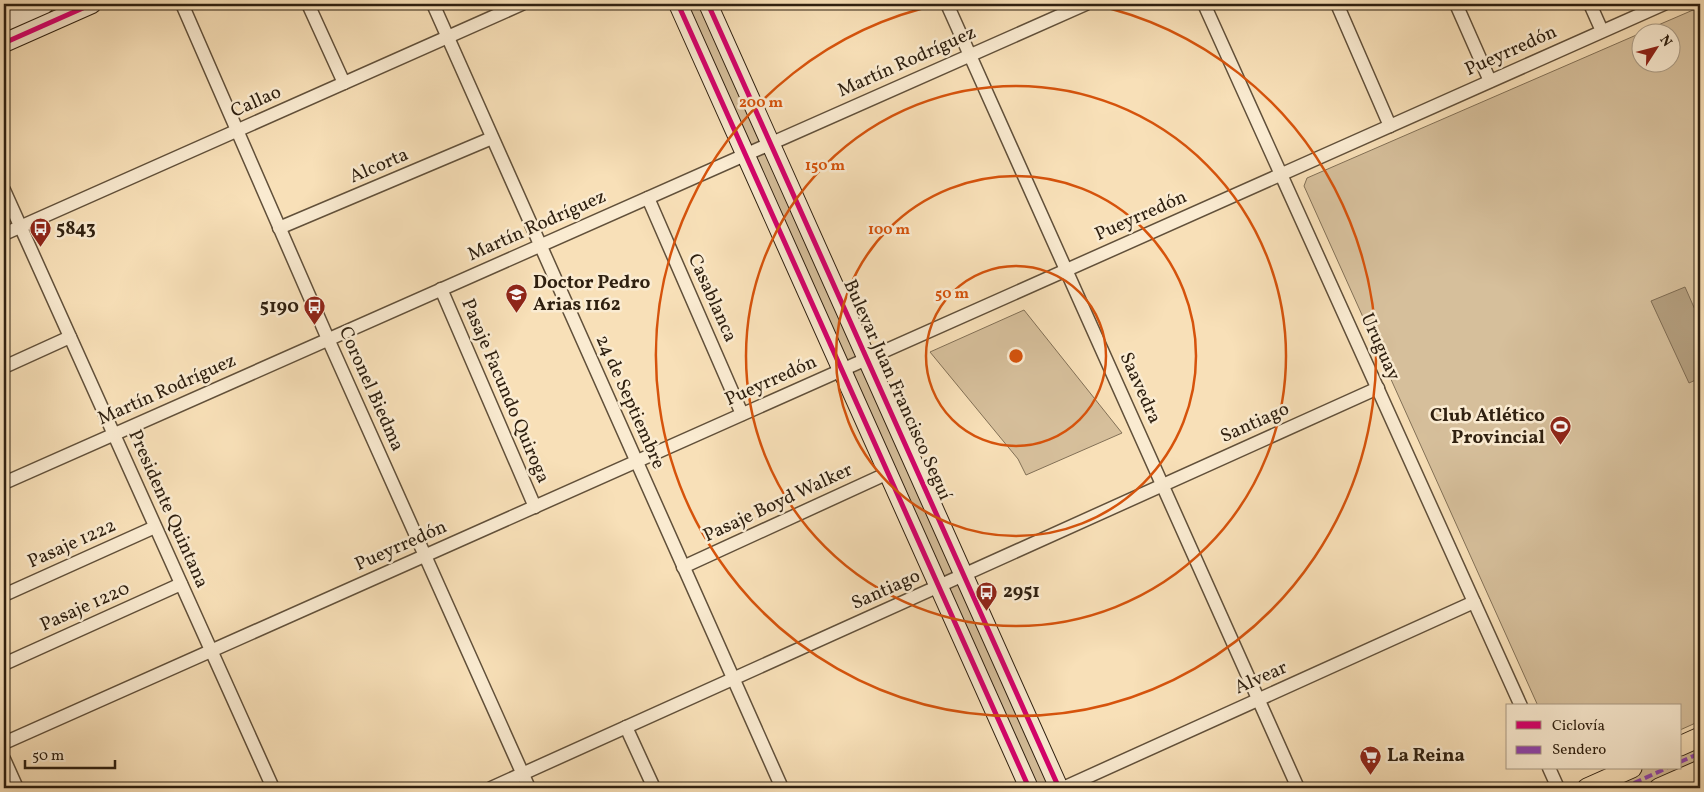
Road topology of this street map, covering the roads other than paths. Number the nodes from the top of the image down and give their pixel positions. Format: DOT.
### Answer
graph roads {
  1 [pos="44,4"];
  2 [pos="92,4"];
  3 [pos="182,4"];
  4 [pos="308,4"];
  5 [pos="433,4"];
  6 [pos="522,4"];
  7 [pos="678,4"];
  8 [pos="708,4"];
  9 [pos="946,4"];
  10 [pos="1086,4"];
  11 [pos="1204,4"];
  12 [pos="1337,4"];
  13 [pos="1456,4"];
  14 [pos="1590,4"];
  15 [pos="1664,4"];
  16 [pos="4,22"];
  17 [pos="1602,31"];
  18 [pos="448,37"];
  19 [pos="4,43"];
  20 [pos="970,55"];
  21 [pos="1490,81"];
  22 [pos="344,83"];
  23 [pos="1390,126"];
  24 [pos="237,131"];
  25 [pos="492,138"];
  26 [pos="771,143"];
  27 [pos="745,154"];
  28 [pos="1281,174"];
  29 [pos="4,190"];
  30 [pos="648,198"];
  31 [pos="20,227"];
  32 [pos="280,228"];
  33 [pos="4,234"];
  34 [pos="540,245"];
  35 [pos="1066,270"];
  36 [pos="441,289"];
  37 [pos="70,337"];
  38 [pos="328,339"];
  39 [pos="867,359"];
  40 [pos="4,367"];
  41 [pos="841,370"];
  42 [pos="1378,388"];
  43 [pos="742,414"];
  44 [pos="114,434"];
  45 [pos="636,462"];
  46 [pos="888,473"];
  47 [pos="4,483"];
  48 [pos="1163,486"];
  49 [pos="535,507"];
  50 [pos="155,528"];
  51 [pos="425,556"];
  52 [pos="684,567"];
  53 [pos="964,575"];
  54 [pos="181,584"];
  55 [pos="939,586"];
  56 [pos="4,595"];
  57 [pos="1474,602"];
  58 [pos="211,651"];
  59 [pos="4,664"];
  60 [pos="734,679"];
  61 [pos="1258,699"];
  62 [pos="1520,704"];
  63 [pos="626,727"];
  64 [pos="1700,737"];
  65 [pos="4,743"];
  66 [pos="1682,745"];
  67 [pos="4,759"];
  68 [pos="1550,770"];
  69 [pos="1628,770"];
  70 [pos="1700,770"];
  71 [pos="523,774"];
  72 [pos="1681,784"];
  73 [pos="17,788"];
  74 [pos="273,788"];
  75 [pos="491,788"];
  76 [pos="529,788"];
  77 [pos="654,788"];
  78 [pos="782,788"];
  79 [pos="1029,788"];
  80 [pos="1061,788"];
  81 [pos="1298,788"];
  82 [pos="1558,788"];
  83 [pos="1587,788"];
  84 [pos="1659,788"];
  1 -- 16 [label="main road"];
  2 -- 19 [label="main road"];
  3 -- 24 [label="street, Coronel Biedma"];
  4 -- 22 [label="street"];
  5 -- 18 [label="street, 24 de Septiembre"];
  6 -- 18 [label="street, Callao"];
  7 -- 27 [label="main road"];
  8 -- 26 [label="main road, Bulevar Juan Francisco Seguí"];
  9 -- 20 [label="street, Saavedra"];
  10 -- 20 [label="street, Martín Rodríguez"];
  11 -- 28 [label="street, Uruguay"];
  12 -- 23 [label="street"];
  13 -- 21 [label="street"];
  14 -- 17 [label="street"];
  15 -- 17 [label="street, Pueyrredón"];
  17 -- 21 [label="street, Pueyrredón"];
  18 -- 22 [label="street, Callao"];
  18 -- 25 [label="street, 24 de Septiembre"];
  20 -- 26 [label="street, Martín Rodríguez"];
  20 -- 35 [label="street, Saavedra"];
  21 -- 23 [label="street, Pueyrredón"];
  22 -- 24 [label="street, Callao"];
  23 -- 28 [label="street, Pueyrredón"];
  24 -- 31 [label="street, Callao"];
  24 -- 32 [label="street, Coronel Biedma"];
  25 -- 32 [label="street, Alcorta"];
  25 -- 34 [label="street, 24 de Septiembre"];
  26 -- 27 [label="street, Martín Rodríguez"];
  26 -- 39 [label="main road, Bulevar Juan Francisco Seguí"];
  27 -- 30 [label="street, Martín Rodríguez"];
  27 -- 41 [label="main road"];
  28 -- 35 [label="street, Pueyrredón"];
  28 -- 42 [label="street, Uruguay"];
  29 -- 31 [label="street, Presidente Quintana"];
  30 -- 34 [label="street, Martín Rodríguez"];
  30 -- 43 [label="street, Casablanca"];
  31 -- 33 [label="street, Callao"];
  31 -- 37 [label="street, Presidente Quintana"];
  32 -- 38 [label="street, Coronel Biedma"];
  34 -- 36 [label="street, Martín Rodríguez"];
  34 -- 45 [label="street, 24 de Septiembre"];
  35 -- 39 [label="street, Pueyrredón"];
  35 -- 48 [label="street, Saavedra"];
  36 -- 38 [label="street, Martín Rodríguez"];
  36 -- 49 [label="street, Pasaje Facundo Quiroga"];
  37 -- 40 [label="street"];
  37 -- 44 [label="street, Presidente Quintana"];
  38 -- 44 [label="street, Martín Rodríguez"];
  38 -- 51 [label="street, Coronel Biedma"];
  39 -- 41 [label="street, Pueyrredón"];
  39 -- 53 [label="main road, Bulevar Juan Francisco Seguí"];
  41 -- 43 [label="street, Pueyrredón"];
  41 -- 46 [label="main road"];
  42 -- 48 [label="street, Santiago"];
  42 -- 57 [label="street, Uruguay"];
  43 -- 45 [label="street, Pueyrredón"];
  44 -- 47 [label="street, Martín Rodríguez"];
  44 -- 50 [label="street, Presidente Quintana"];
  45 -- 49 [label="street, Pueyrredón"];
  45 -- 52 [label="street, 24 de Septiembre"];
  46 -- 52 [label="street, Pasaje Boyd Walker"];
  46 -- 55 [label="main road"];
  48 -- 53 [label="street, Santiago"];
  48 -- 61 [label="street, Saavedra"];
  49 -- 51 [label="street, Pueyrredón"];
  50 -- 54 [label="street, Presidente Quintana"];
  50 -- 56 [label="street, Pasaje 1222"];
  51 -- 58 [label="street, Pueyrredón"];
  51 -- 71 [label="street, Coronel Biedma"];
  52 -- 60 [label="street, 24 de Septiembre"];
  53 -- 55 [label="street, Santiago"];
  53 -- 80 [label="main road, Bulevar Juan Francisco Seguí"];
  54 -- 58 [label="street, Presidente Quintana"];
  54 -- 59 [label="street, Pasaje 1220"];
  55 -- 60 [label="street, Santiago"];
  55 -- 79 [label="main road"];
  57 -- 61 [label="street, Alvear"];
  57 -- 62 [label="street, Uruguay"];
  58 -- 65 [label="street, Pueyrredón"];
  58 -- 74 [label="street, Presidente Quintana"];
  60 -- 63 [label="street, Santiago"];
  60 -- 78 [label="street, 24 de Septiembre"];
  61 -- 80 [label="street, Alvear"];
  61 -- 81 [label="street, Saavedra"];
  63 -- 71 [label="street, Santiago"];
  63 -- 77 [label="street"];
  64 -- 66 [label="main road"];
  67 -- 73 [label="street"];
  68 -- 82 [label="street"];
  69 -- 83 [label="main road"];
  70 -- 72 [label="main road"];
  71 -- 75 [label="street, Santiago"];
  71 -- 76 [label="street, Coronel Biedma"];
  72 -- 84 [label="main road"];
}
